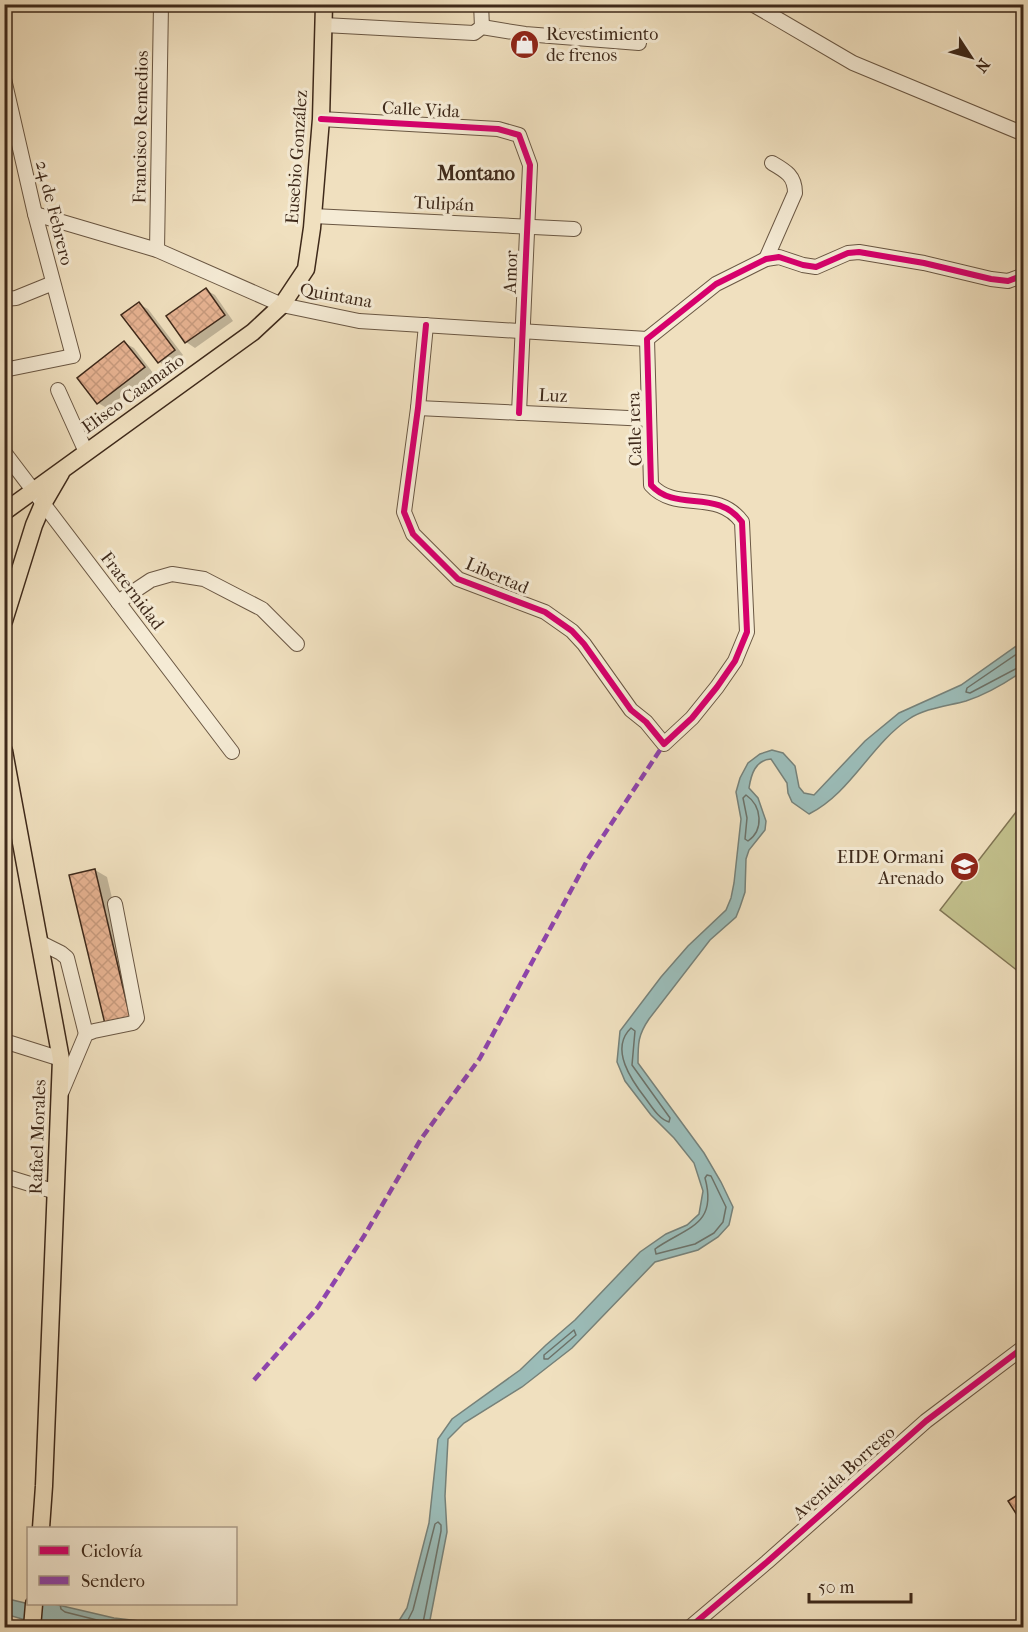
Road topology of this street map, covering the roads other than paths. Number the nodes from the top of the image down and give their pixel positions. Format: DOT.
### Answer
graph roads {
  1 [pos="160,4"];
  2 [pos="324,4"];
  3 [pos="482,4"];
  4 [pos="752,4"];
  5 [pos="324,26"];
  6 [pos="482,27"];
  7 [pos="639,43"];
  8 [pos="4,78"];
  9 [pos="321,119"];
  10 [pos="1023,134"];
  11 [pos="519,135"];
  12 [pos="772,163"];
  13 [pos="35,214"];
  14 [pos="312,216"];
  15 [pos="528,226"];
  16 [pos="574,229"];
  17 [pos="157,250"];
  18 [pos="766,259"];
  19 [pos="1023,274"];
  20 [pos="53,283"];
  21 [pos="4,299"];
  22 [pos="282,305"];
  23 [pos="426,325"];
  24 [pos="524,330"];
  25 [pos="647,339"];
  26 [pos="4,370"];
  27 [pos="58,390"];
  28 [pos="418,408"];
  29 [pos="519,413"];
  30 [pos="649,419"];
  31 [pos="4,452"];
  32 [pos="86,452"];
  33 [pos="37,497"];
  34 [pos="4,512"];
  35 [pos="118,602"];
  36 [pos="4,621"];
  37 [pos="747,632"];
  38 [pos="297,644"];
  39 [pos="4,751"];
  40 [pos="232,752"];
  41 [pos="115,904"];
  42 [pos="39,942"];
  43 [pos="87,1034"];
  44 [pos="4,1041"];
  45 [pos="61,1059"];
  46 [pos="59,1096"];
  47 [pos="4,1176"];
  48 [pos="56,1192"];
  49 [pos="1023,1347"];
  50 [pos="41,1527"];
  51 [pos="34,1605"];
  52 [pos="32,1628"];
  53 [pos="689,1628"];
  1 -- 17 [label="street, Francisco Remedios"];
  2 -- 5 [label="main road, Eusebio González"];
  3 -- 6 [label="street"];
  4 -- 10 [label="street"];
  5 -- 6 [label="street"];
  5 -- 9 [label="main road, Eusebio González"];
  6 -- 7 [label="street"];
  8 -- 13 [label="street, 24 de Febrero"];
  9 -- 11 [label="street, Calle Vida"];
  9 -- 14 [label="main road, Eusebio González"];
  11 -- 15 [label="street, Amor"];
  12 -- 18 [label="street"];
  13 -- 17 [label="street, Quintana"];
  13 -- 20 [label="street, 24 de Febrero"];
  14 -- 15 [label="street, Tulipán"];
  14 -- 22 [label="main road, Eusebio González"];
  15 -- 16 [label="street, Tulipán"];
  15 -- 24 [label="street, Amor"];
  17 -- 22 [label="street, Quintana"];
  18 -- 19 [label="street"];
  18 -- 25 [label="street"];
  20 -- 21 [label="street"];
  20 -- 26 [label="street, 24 de Febrero"];
  22 -- 23 [label="street, Quintana"];
  22 -- 32 [label="main road, Eliseo Caamaño"];
  23 -- 24 [label="street, Quintana"];
  23 -- 28 [label="street, Libertad"];
  24 -- 25 [label="street, Quintana"];
  24 -- 29 [label="street, Amor"];
  25 -- 30 [label="street, Calle 1era"];
  27 -- 32 [label="street"];
  28 -- 29 [label="street, Luz"];
  28 -- 37 [label="street, Libertad"];
  29 -- 30 [label="street, Luz"];
  30 -- 37 [label="street, Calle 1era"];
  31 -- 33 [label="street, Fraternidad"];
  32 -- 33 [label="main road, Eliseo Caamaño"];
  33 -- 34 [label="main road, Eliseo Caamaño"];
  33 -- 35 [label="street, Fraternidad"];
  33 -- 36 [label="main road"];
  35 -- 38 [label="street"];
  35 -- 40 [label="street, Fraternidad"];
  39 -- 42 [label="main road, Rafael Morales"];
  41 -- 43 [label="street"];
  42 -- 43 [label="street"];
  42 -- 45 [label="main road, Rafael Morales"];
  43 -- 46 [label="street"];
  44 -- 45 [label="street"];
  45 -- 46 [label="main road, Rafael Morales"];
  46 -- 48 [label="main road, Rafael Morales"];
  47 -- 48 [label="street"];
  48 -- 50 [label="main road, Rafael Morales"];
  49 -- 53 [label="street, Avenida Borrego"];
  51 -- 52 [label="main road"];
}
